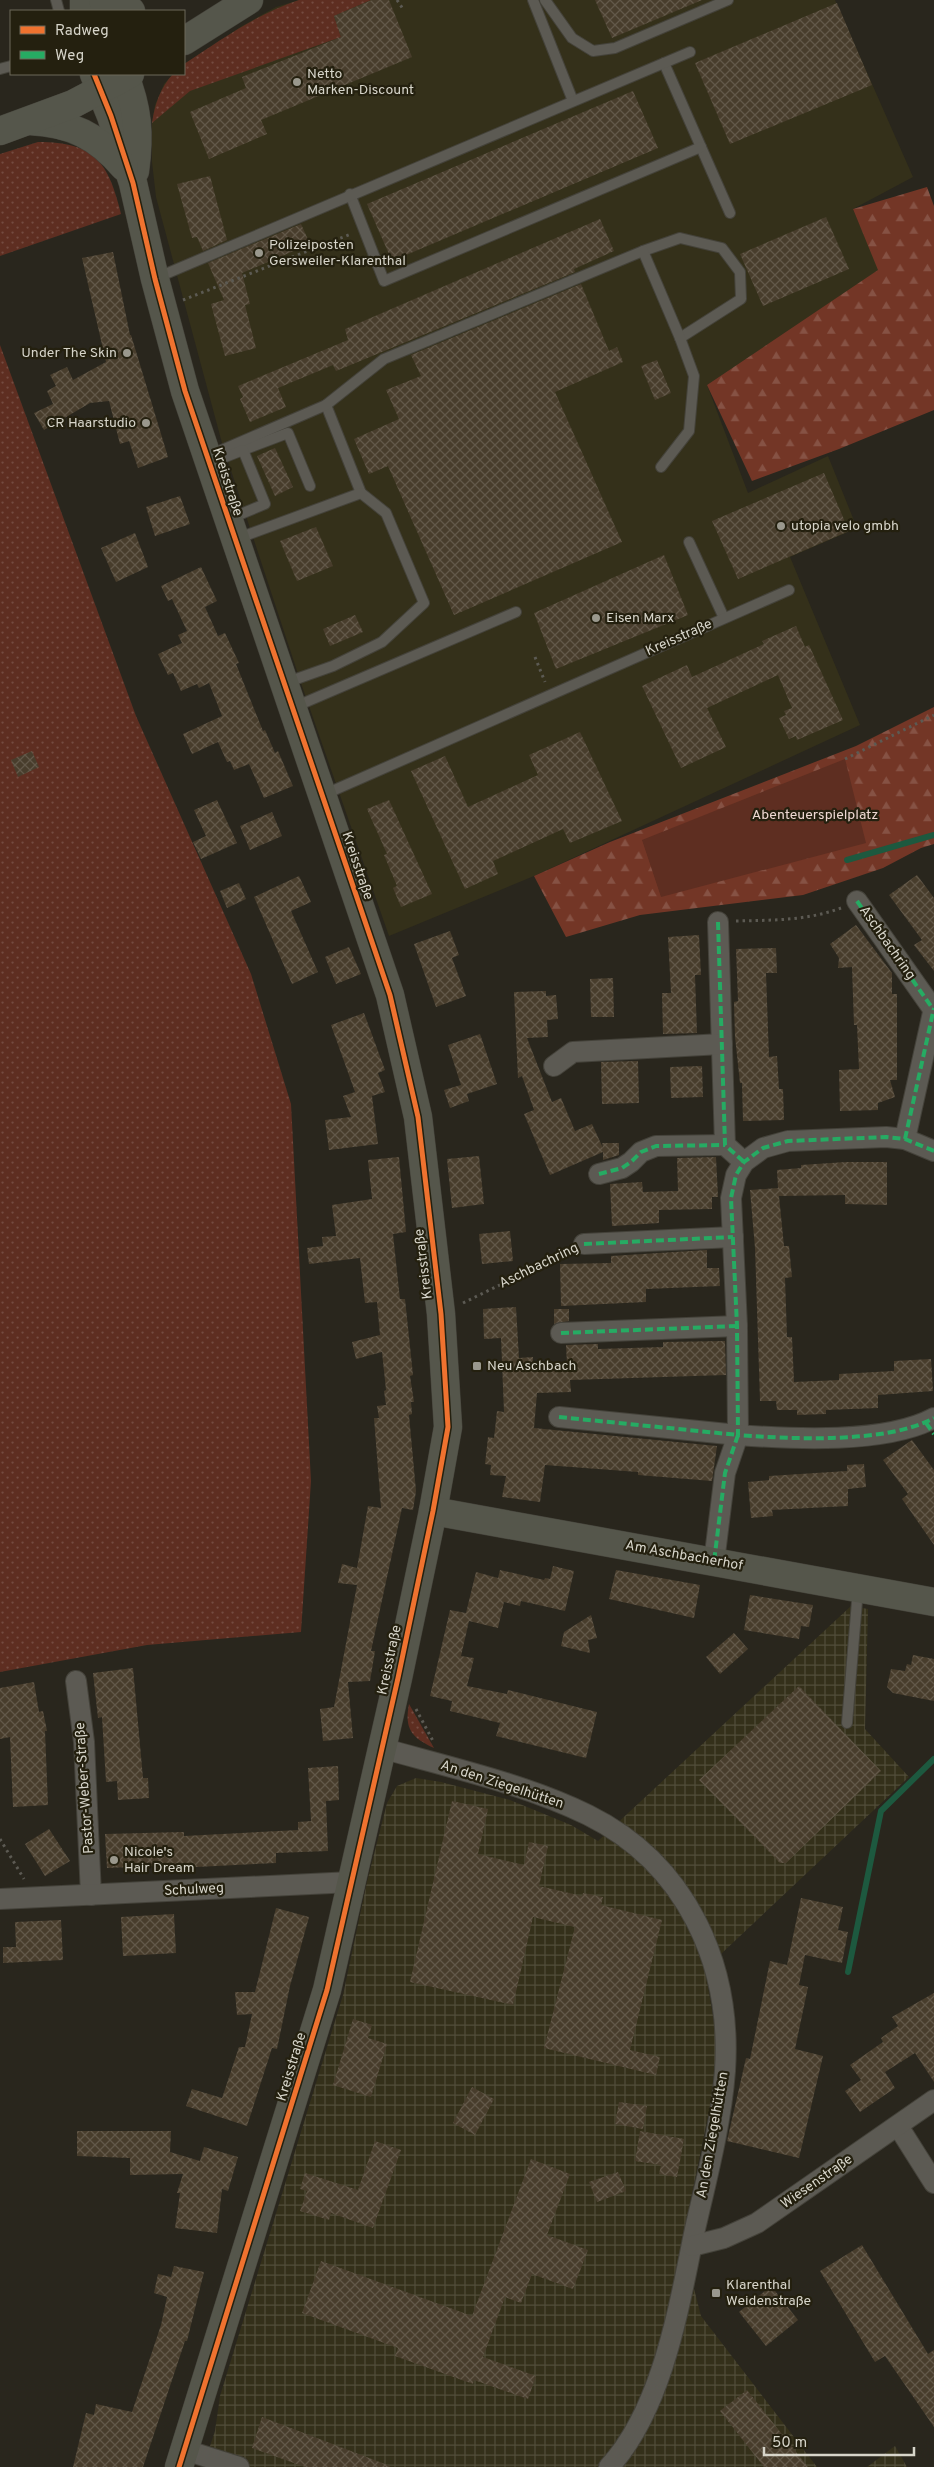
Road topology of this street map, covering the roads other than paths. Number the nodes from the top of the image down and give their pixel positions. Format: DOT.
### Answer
graph roads {
  1 [pos="103,0"];
  2 [pos="249,0"];
  3 [pos="533,0"];
  4 [pos="545,0"];
  5 [pos="728,0"];
  6 [pos="128,10"];
  7 [pos="218,19"];
  8 [pos="185,21"];
  9 [pos="185,40"];
  10 [pos="690,52"];
  11 [pos="664,63"];
  12 [pos="126,75"];
  13 [pos="97,82"];
  14 [pos="573,101"];
  15 [pos="28,121"];
  16 [pos="0,131"];
  17 [pos="701,147"];
  18 [pos="132,179"];
  19 [pos="350,194"];
  20 [pos="730,213"];
  21 [pos="643,251"];
  22 [pos="155,279"];
  23 [pos="680,338"];
  24 [pos="326,405"];
  25 [pos="243,450"];
  26 [pos="208,460"];
  27 [pos="661,467"];
  28 [pos="310,486"];
  29 [pos="361,493"];
  30 [pos="231,529"];
  31 [pos="689,542"];
  32 [pos="789,590"];
  33 [pos="516,612"];
  34 [pos="724,618"];
  35 [pos="287,696"];
  36 [pos="321,796"];
  37 [pos="858,901"];
  38 [pos="718,922"];
  39 [pos="933,1008"];
  40 [pos="722,1044"];
  41 [pos="554,1066"];
  42 [pos="905,1139"];
  43 [pos="725,1144"];
  44 [pos="934,1152"];
  45 [pos="744,1162"];
  46 [pos="599,1174"];
  47 [pos="732,1237"];
  48 [pos="584,1244"];
  49 [pos="737,1326"];
  50 [pos="562,1334"];
  51 [pos="560,1417"];
  52 [pos="931,1425"];
  53 [pos="738,1435"];
  54 [pos="433,1511"];
  55 [pos="714,1562"];
  56 [pos="858,1588"];
  57 [pos="934,1602"];
  58 [pos="76,1681"];
  59 [pos="847,1723"];
  60 [pos="381,1748"];
  61 [pos="352,1882"];
  62 [pos="91,1895"];
  63 [pos="0,1899"];
  64 [pos="934,2100"];
  65 [pos="898,2126"];
  66 [pos="934,2183"];
  67 [pos="692,2246"];
  68 [pos="182,2459"];
  69 [pos="239,2467"];
  70 [pos="609,2467"];
  1 -- 6 [label="street"];
  2 -- 7 [label="street"];
  3 -- 14 [label="lane"];
  4 -- 5 [label="lane"];
  7 -- 8 [label="street"];
  7 -- 9 [label="street"];
  10 -- 11 [label="lane"];
  11 -- 14 [label="lane"];
  11 -- 17 [label="lane"];
  12 -- 13 [label="street"];
  12 -- 18 [label="street, Kreisstraße"];
  13 -- 15 [label="street"];
  13 -- 18 [label="street, Kreisstraße"];
  14 -- 19 [label="lane"];
  15 -- 16 [label="street"];
  15 -- 18 [label="street, Kreisstraße"];
  17 -- 19 [label="lane"];
  17 -- 20 [label="lane"];
  18 -- 22 [label="street, Kreisstraße"];
  19 -- 22 [label="lane"];
  21 -- 23 [label="lane"];
  21 -- 23 [label="lane"];
  21 -- 24 [label="lane"];
  22 -- 26 [label="street, Kreisstraße"];
  23 -- 27 [label="lane"];
  24 -- 26 [label="lane"];
  24 -- 29 [label="lane"];
  25 -- 26 [label="lane"];
  25 -- 28 [label="lane"];
  25 -- 30 [label="lane"];
  26 -- 30 [label="street, Kreisstraße"];
  29 -- 30 [label="lane"];
  29 -- 35 [label="lane"];
  30 -- 35 [label="street, Kreisstraße"];
  31 -- 34 [label="lane"];
  32 -- 34 [label="lane, Kreisstraße"];
  33 -- 35 [label="lane"];
  34 -- 36 [label="lane, Kreisstraße"];
  35 -- 36 [label="street, Kreisstraße"];
  36 -- 54 [label="street, Kreisstraße"];
  37 -- 39 [label="street, Aschbachring"];
  38 -- 40 [label="street"];
  39 -- 42 [label="street, Aschbachring"];
  40 -- 41 [label="street"];
  40 -- 43 [label="street"];
  42 -- 44 [label="street"];
  42 -- 45 [label="street"];
  43 -- 45 [label="street"];
  43 -- 46 [label="street"];
  45 -- 47 [label="street"];
  47 -- 48 [label="street, Aschbachring"];
  47 -- 49 [label="street"];
  49 -- 50 [label="street"];
  49 -- 53 [label="street"];
  51 -- 53 [label="street"];
  52 -- 53 [label="street"];
  53 -- 55 [label="street"];
  54 -- 55 [label="street, Am Aschbacherhof"];
  54 -- 60 [label="street, Kreisstraße"];
  55 -- 56 [label="street, Am Aschbacherhof"];
  56 -- 57 [label="street, Am Aschbacherhof"];
  56 -- 59 [label="lane"];
  58 -- 62 [label="street, Pastor-Weber-Straße"];
  60 -- 61 [label="street, Kreisstraße"];
  60 -- 67 [label="street, An den Ziegelhütten"];
  61 -- 62 [label="street, Schulweg"];
  61 -- 68 [label="street, Kreisstraße"];
  62 -- 63 [label="street, Schulweg"];
  64 -- 65 [label="street, Wiesenstraße"];
  65 -- 66 [label="street"];
  65 -- 67 [label="street, Wiesenstraße"];
  67 -- 70 [label="street, An den Ziegelhütten"];
  68 -- 69 [label="street"];
}
